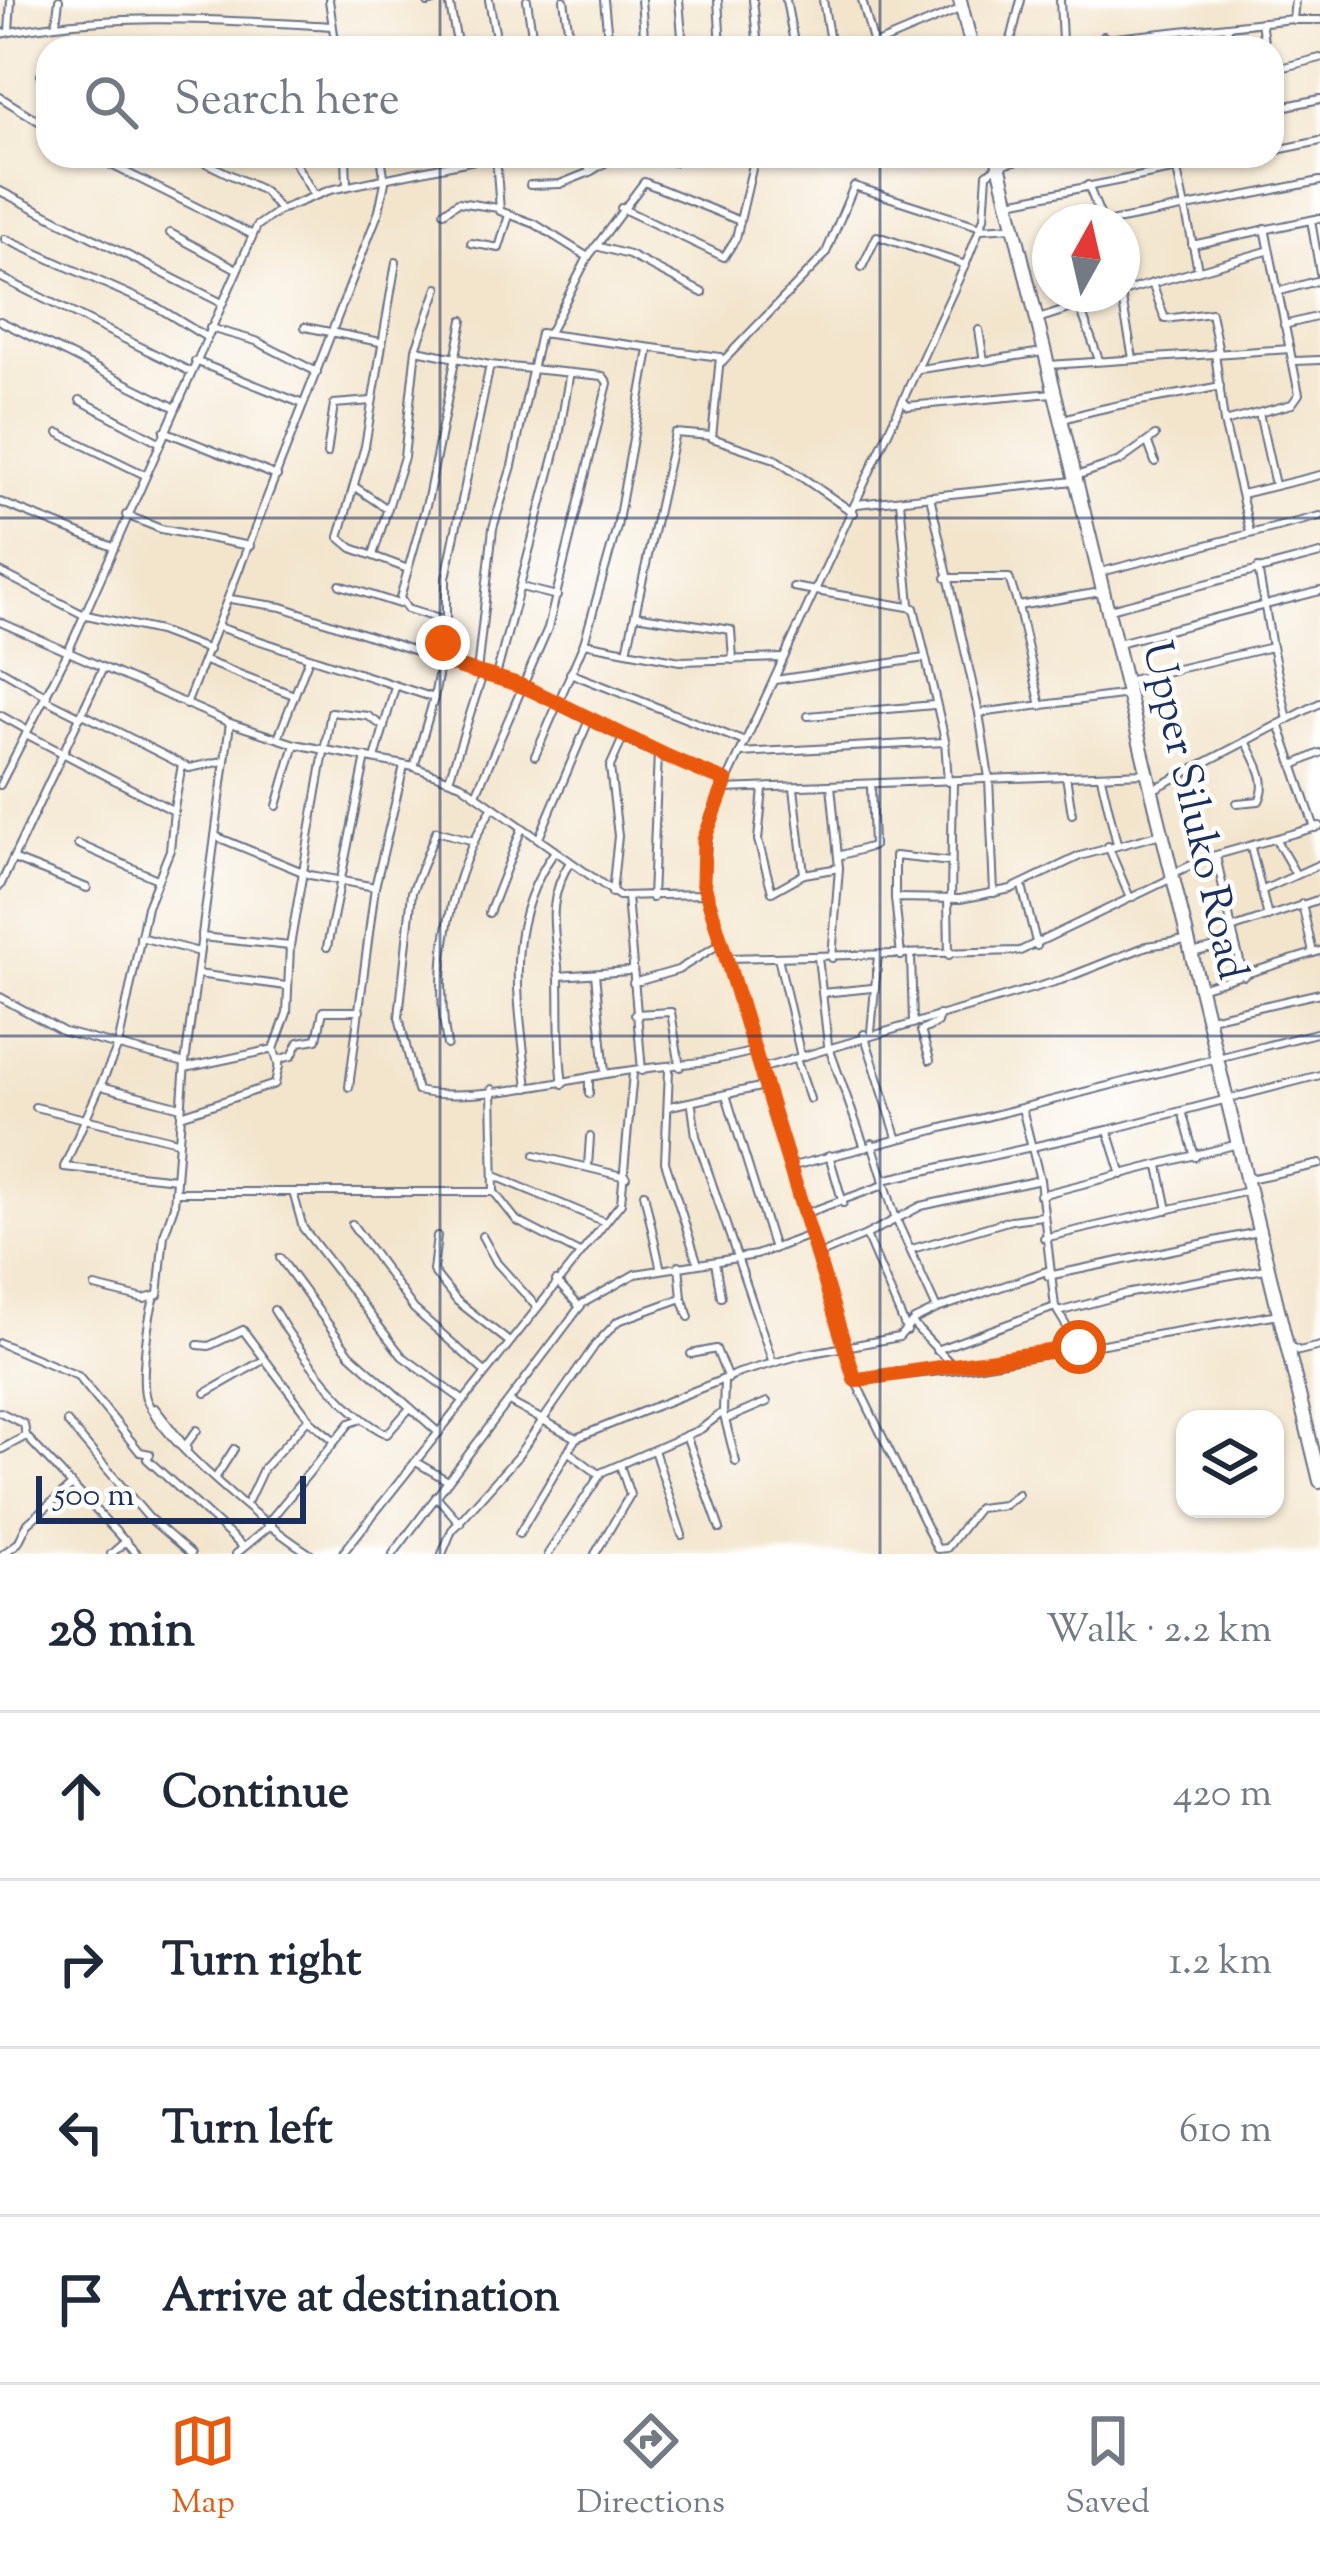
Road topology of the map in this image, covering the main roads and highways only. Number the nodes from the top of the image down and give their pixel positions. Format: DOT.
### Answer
graph roads {
  1 [pos="1000,168"];
  2 [pos="1320,1481"];
  1 -- 2 [label="main road, Upper Siluko Road"];
}
